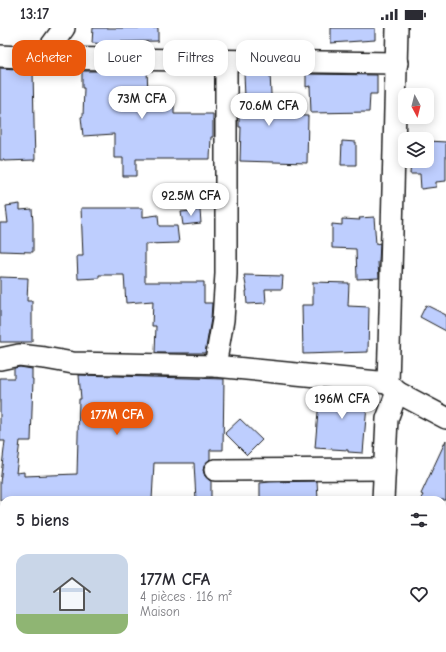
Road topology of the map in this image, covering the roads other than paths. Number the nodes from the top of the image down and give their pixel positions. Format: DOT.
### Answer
graph roads {
  1 [pos="64,28"];
  2 [pos="397,28"];
  3 [pos="55,40"];
  4 [pos="0,56"];
  5 [pos="12,57"];
  6 [pos="86,59"];
  7 [pos="163,60"];
  8 [pos="228,61"];
  9 [pos="397,63"];
  10 [pos="226,76"];
  11 [pos="0,359"];
  12 [pos="215,366"];
  13 [pos="392,387"];
  14 [pos="446,418"];
  15 [pos="384,468"];
  16 [pos="216,470"];
  17 [pos="383,496"];
  1 -- 3 [label="street"];
  2 -- 9 [label="street"];
  4 -- 5 [label="street"];
  6 -- 7 [label="street"];
  8 -- 9 [label="street"];
  9 -- 13 [label="street"];
  10 -- 12 [label="street"];
  11 -- 12 [label="street"];
  12 -- 13 [label="street"];
  13 -- 14 [label="street"];
  13 -- 15 [label="street"];
  15 -- 16 [label="street"];
  15 -- 17 [label="street"];
}
